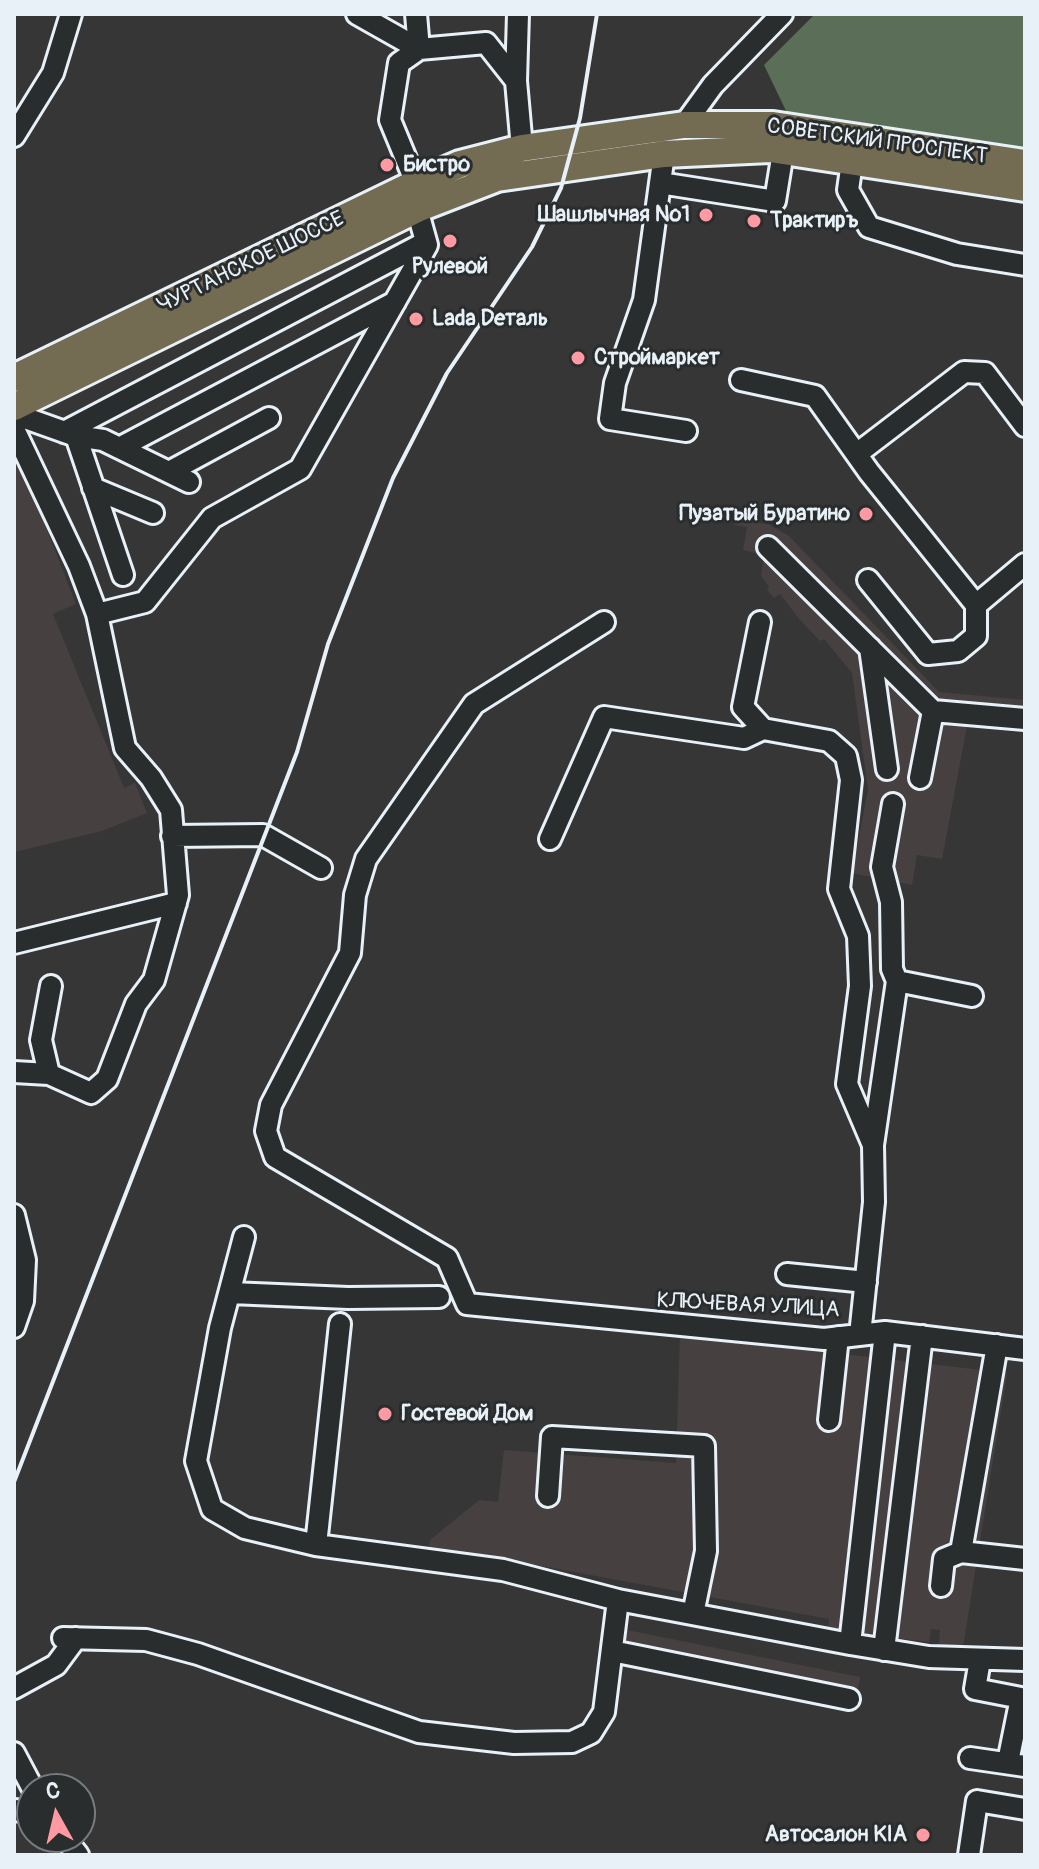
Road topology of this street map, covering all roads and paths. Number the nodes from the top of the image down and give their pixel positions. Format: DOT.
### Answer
graph roads {
  1 [pos="71,14"];
  2 [pos="357,14"];
  3 [pos="416,14"];
  4 [pos="518,14"];
  5 [pos="782,14"];
  6 [pos="419,49"];
  7 [pos="516,81"];
  8 [pos="684,125"];
  9 [pos="14,136"];
  10 [pos="522,148"];
  11 [pos="783,152"];
  12 [pos="664,154"];
  13 [pos="490,155"];
  14 [pos="852,162"];
  15 [pos="1025,163"];
  16 [pos="660,183"];
  17 [pos="1025,188"];
  18 [pos="417,196"];
  19 [pos="426,242"];
  20 [pos="1025,265"];
  21 [pos="395,302"];
  22 [pos="14,378"];
  23 [pos="741,380"];
  24 [pos="14,407"];
  25 [pos="14,414"];
  26 [pos="269,418"];
  27 [pos="1022,418"];
  28 [pos="14,429"];
  29 [pos="686,431"];
  30 [pos="70,434"];
  31 [pos="119,448"];
  32 [pos="858,453"];
  33 [pos="169,472"];
  34 [pos="189,482"];
  35 [pos="93,488"];
  36 [pos="153,513"];
  37 [pos="768,547"];
  38 [pos="1025,564"];
  39 [pos="123,575"];
  40 [pos="868,580"];
  41 [pos="976,605"];
  42 [pos="97,614"];
  43 [pos="604,622"];
  44 [pos="760,622"];
  45 [pos="870,648"];
  46 [pos="933,711"];
  47 [pos="1025,719"];
  48 [pos="763,729"];
  49 [pos="887,769"];
  50 [pos="920,778"];
  51 [pos="893,804"];
  52 [pos="172,836"];
  53 [pos="550,839"];
  54 [pos="321,868"];
  55 [pos="176,903"];
  56 [pos="14,943"];
  57 [pos="897,981"];
  58 [pos="51,986"];
  59 [pos="972,996"];
  60 [pos="14,1072"];
  61 [pos="49,1074"];
  62 [pos="873,1145"];
  63 [pos="14,1215"];
  64 [pos="244,1237"];
  65 [pos="787,1274"];
  66 [pos="866,1282"];
  67 [pos="231,1293"];
  68 [pos="439,1297"];
  69 [pos="340,1324"];
  70 [pos="14,1327"];
  71 [pos="885,1332"];
  72 [pos="860,1335"];
  73 [pos="922,1336"];
  74 [pos="838,1337"];
  75 [pos="997,1345"];
  76 [pos="1025,1349"];
  77 [pos="829,1420"];
  78 [pos="548,1496"];
  79 [pos="316,1545"];
  80 [pos="961,1552"];
  81 [pos="1025,1559"];
  82 [pos="941,1586"];
  83 [pos="618,1600"];
  84 [pos="693,1614"];
  85 [pos="850,1644"];
  86 [pos="884,1650"];
  87 [pos="612,1651"];
  88 [pos="980,1660"];
  89 [pos="1025,1660"];
  90 [pos="14,1688"];
  91 [pos="849,1699"];
  92 [pos="14,1753"];
  93 [pos="970,1758"];
  94 [pos="1016,1764"];
  95 [pos="25,1773"];
  96 [pos="1025,1809"];
  97 [pos="969,1855"];
  1 -- 9 [label="street"];
  2 -- 6 [label="street"];
  3 -- 6 [label="street"];
  4 -- 7 [label="street"];
  5 -- 8 [label="street"];
  6 -- 7 [label="street"];
  6 -- 18 [label="street"];
  7 -- 10 [label="street"];
  8 -- 10 [label="main road, СОВЕТСКИЙ ПРОСПЕКТ"];
  8 -- 12 [label="main road"];
  8 -- 15 [label="main road, СОВЕТСКИЙ ПРОСПЕКТ"];
  10 -- 13 [label="main road, СОВЕТСКИЙ ПРОСПЕКТ"];
  11 -- 12 [label="main road, СОВЕТСКИЙ ПРОСПЕКТ"];
  11 -- 14 [label="main road, СОВЕТСКИЙ ПРОСПЕКТ"];
  11 -- 16 [label="street"];
  12 -- 16 [label="street"];
  12 -- 18 [label="main road, СОВЕТСКИЙ ПРОСПЕКТ"];
  13 -- 18 [label="main road, ЧУРТАНСКОЕ ШОССЕ"];
  14 -- 17 [label="main road, СОВЕТСКИЙ ПРОСПЕКТ"];
  14 -- 20 [label="street"];
  16 -- 29 [label="street"];
  18 -- 19 [label="street"];
  18 -- 22 [label="main road, ЧУРТАНСКОЕ ШОССЕ"];
  18 -- 24 [label="main road, ЧУРТАНСКОЕ ШОССЕ"];
  19 -- 21 [label="street"];
  19 -- 30 [label="street"];
  21 -- 31 [label="street"];
  21 -- 42 [label="street"];
  23 -- 32 [label="street"];
  25 -- 30 [label="street"];
  26 -- 33 [label="street"];
  27 -- 32 [label="street"];
  28 -- 42 [label="street"];
  30 -- 31 [label="street"];
  30 -- 35 [label="street"];
  31 -- 33 [label="street"];
  32 -- 41 [label="street"];
  33 -- 34 [label="street"];
  35 -- 36 [label="street"];
  35 -- 39 [label="street"];
  37 -- 45 [label="street"];
  38 -- 41 [label="street"];
  40 -- 41 [label="street"];
  42 -- 52 [label="street"];
  43 -- 74 [label="street, КЛЮЧЕВАЯ УЛИЦА"];
  44 -- 48 [label="street"];
  45 -- 46 [label="street"];
  45 -- 49 [label="street"];
  46 -- 47 [label="street"];
  46 -- 50 [label="street"];
  48 -- 53 [label="street"];
  48 -- 62 [label="street"];
  51 -- 57 [label="street"];
  52 -- 54 [label="street"];
  52 -- 55 [label="street"];
  55 -- 56 [label="street"];
  55 -- 61 [label="street"];
  57 -- 59 [label="street"];
  57 -- 62 [label="street"];
  58 -- 61 [label="street"];
  60 -- 61 [label="street"];
  62 -- 66 [label="street"];
  63 -- 70 [label="street"];
  64 -- 67 [label="street"];
  65 -- 66 [label="street"];
  66 -- 72 [label="street"];
  67 -- 68 [label="street"];
  67 -- 79 [label="street"];
  69 -- 79 [label="street"];
  71 -- 72 [label="street, КЛЮЧЕВАЯ УЛИЦА"];
  71 -- 73 [label="street, КЛЮЧЕВАЯ УЛИЦА"];
  71 -- 85 [label="street"];
  72 -- 74 [label="street, КЛЮЧЕВАЯ УЛИЦА"];
  73 -- 75 [label="street, КЛЮЧЕВАЯ УЛИЦА"];
  73 -- 86 [label="street"];
  74 -- 77 [label="street"];
  75 -- 76 [label="street, КЛЮЧЕВАЯ УЛИЦА"];
  75 -- 80 [label="street"];
  78 -- 84 [label="street"];
  79 -- 83 [label="street"];
  80 -- 81 [label="street"];
  80 -- 82 [label="street"];
  83 -- 84 [label="street"];
  83 -- 87 [label="street"];
  84 -- 85 [label="street"];
  85 -- 86 [label="street"];
  86 -- 88 [label="street"];
  87 -- 90 [label="street"];
  87 -- 91 [label="street"];
  88 -- 89 [label="street"];
  88 -- 94 [label="street"];
  92 -- 95 [label="street"];
  93 -- 94 [label="street"];
  96 -- 97 [label="street"];
}
